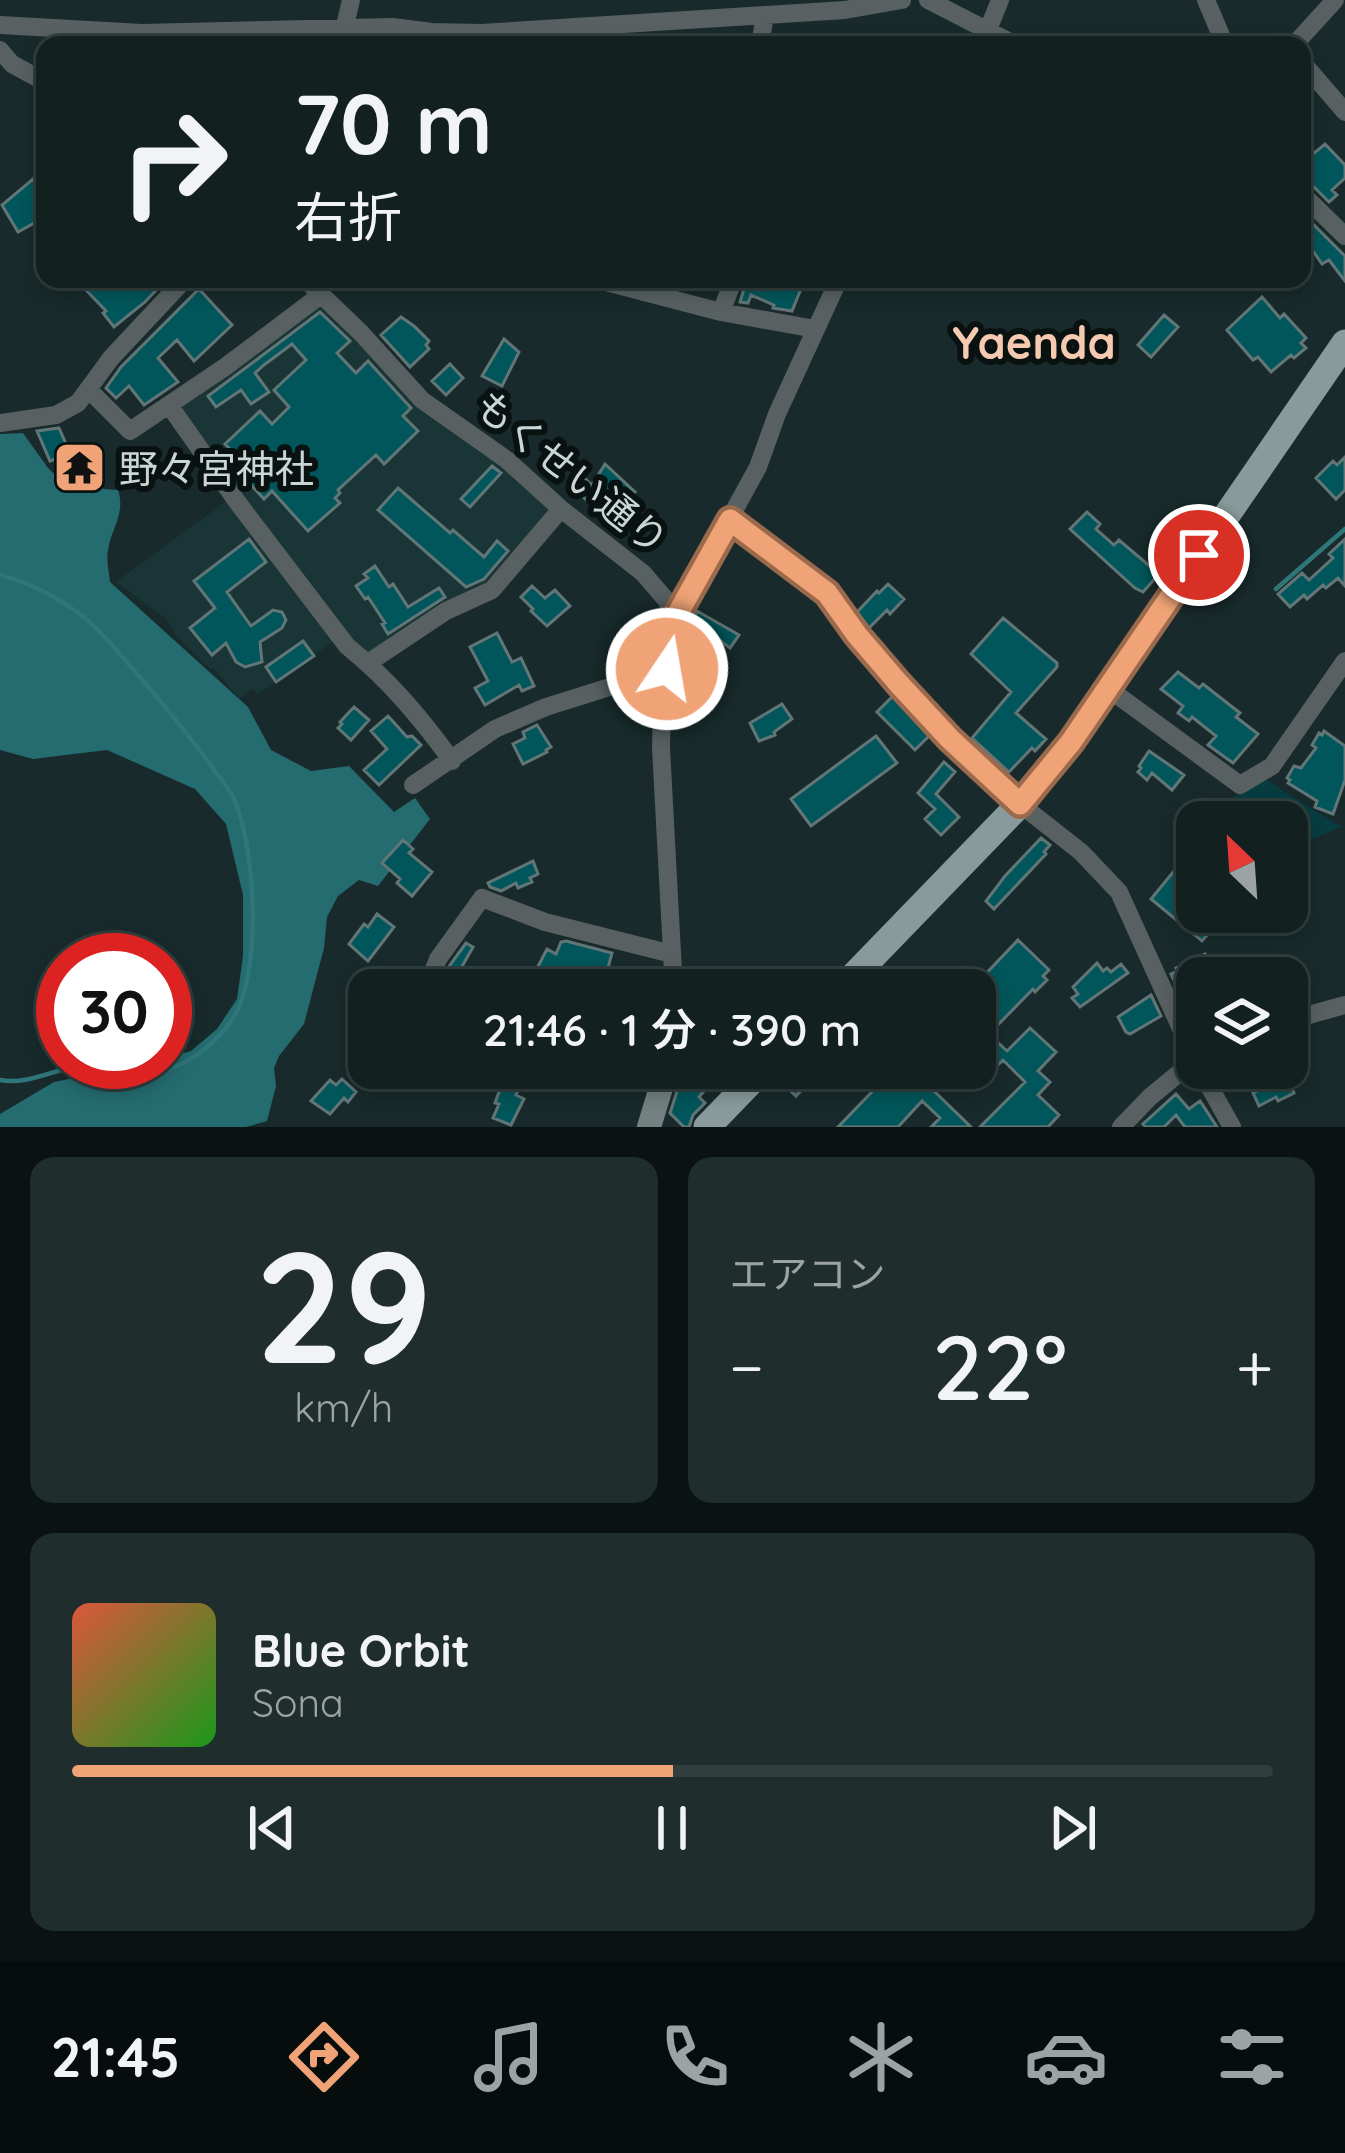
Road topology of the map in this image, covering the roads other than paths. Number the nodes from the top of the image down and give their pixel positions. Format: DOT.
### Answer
graph roads {
  1 [pos="351,0"];
  2 [pos="902,0"];
  3 [pos="928,0"];
  4 [pos="1000,0"];
  5 [pos="1206,0"];
  6 [pos="1335,0"];
  7 [pos="764,15"];
  8 [pos="0,25"];
  9 [pos="290,36"];
  10 [pos="339,36"];
  11 [pos="344,36"];
  12 [pos="761,36"];
  13 [pos="982,36"];
  14 [pos="987,36"];
  15 [pos="1222,36"];
  16 [pos="1302,36"];
  17 [pos="0,50"];
  18 [pos="1311,71"];
  19 [pos="36,77"];
  20 [pos="1343,104"];
  21 [pos="1311,201"];
  22 [pos="1342,227"];
  23 [pos="177,288"];
  24 [pos="315,288"];
  25 [pos="630,288"];
  26 [pos="685,288"];
  27 [pos="730,288"];
  28 [pos="835,288"];
  29 [pos="322,294"];
  30 [pos="682,301"];
  31 [pos="721,312"];
  32 [pos="815,329"];
  33 [pos="1345,343"];
  34 [pos="88,389"];
  35 [pos="169,405"];
  36 [pos="0,423"];
  37 [pos="561,509"];
  38 [pos="730,520"];
  39 [pos="673,622"];
  40 [pos="1345,661"];
  41 [pos="368,664"];
  42 [pos="667,669"];
  43 [pos="1109,689"];
  44 [pos="452,761"];
  45 [pos="413,785"];
  46 [pos="1020,804"];
  47 [pos="672,954"];
  48 [pos="434,969"];
  49 [pos="673,969"];
  50 [pos="860,969"];
  51 [pos="1345,1004"];
  52 [pos="1174,1012"];
  53 [pos="1308,1015"];
  54 [pos="1176,1017"];
  55 [pos="1176,1079"];
  56 [pos="661,1089"];
  57 [pos="743,1089"];
  58 [pos="1211,1089"];
  59 [pos="649,1127"];
  60 [pos="706,1127"];
  61 [pos="1121,1127"];
  62 [pos="1232,1127"];
  1 -- 10 [label="street"];
  2 -- 7 [label="street"];
  3 -- 13 [label="street"];
  4 -- 14 [label="street"];
  5 -- 15 [label="street"];
  6 -- 16 [label="street"];
  7 -- 11 [label="street"];
  7 -- 12 [label="street"];
  8 -- 9 [label="street"];
  17 -- 19 [label="street"];
  18 -- 20 [label="street"];
  21 -- 22 [label="street"];
  23 -- 34 [label="street"];
  24 -- 29 [label="street, もくせい通り"];
  25 -- 30 [label="street"];
  26 -- 30 [label="street"];
  27 -- 31 [label="street"];
  28 -- 32 [label="street"];
  29 -- 35 [label="street"];
  29 -- 37 [label="street, もくせい通り"];
  30 -- 31 [label="street"];
  31 -- 32 [label="street"];
  32 -- 38 [label="street"];
  33 -- 43 [label="main road"];
  34 -- 35 [label="street"];
  34 -- 36 [label="street"];
  35 -- 41 [label="street"];
  37 -- 39 [label="street, もくせい通り"];
  37 -- 41 [label="street"];
  38 -- 39 [label="street"];
  38 -- 46 [label="street"];
  39 -- 42 [label="street"];
  40 -- 43 [label="street"];
  41 -- 44 [label="street"];
  42 -- 44 [label="street"];
  42 -- 47 [label="street"];
  43 -- 46 [label="main road"];
  44 -- 45 [label="street"];
  46 -- 50 [label="main road"];
  46 -- 52 [label="street"];
  47 -- 48 [label="street"];
  47 -- 49 [label="street"];
  51 -- 53 [label="street"];
  52 -- 54 [label="street"];
  55 -- 61 [label="street"];
  56 -- 59 [label="street"];
  57 -- 60 [label="main road"];
  58 -- 62 [label="street"];
}
